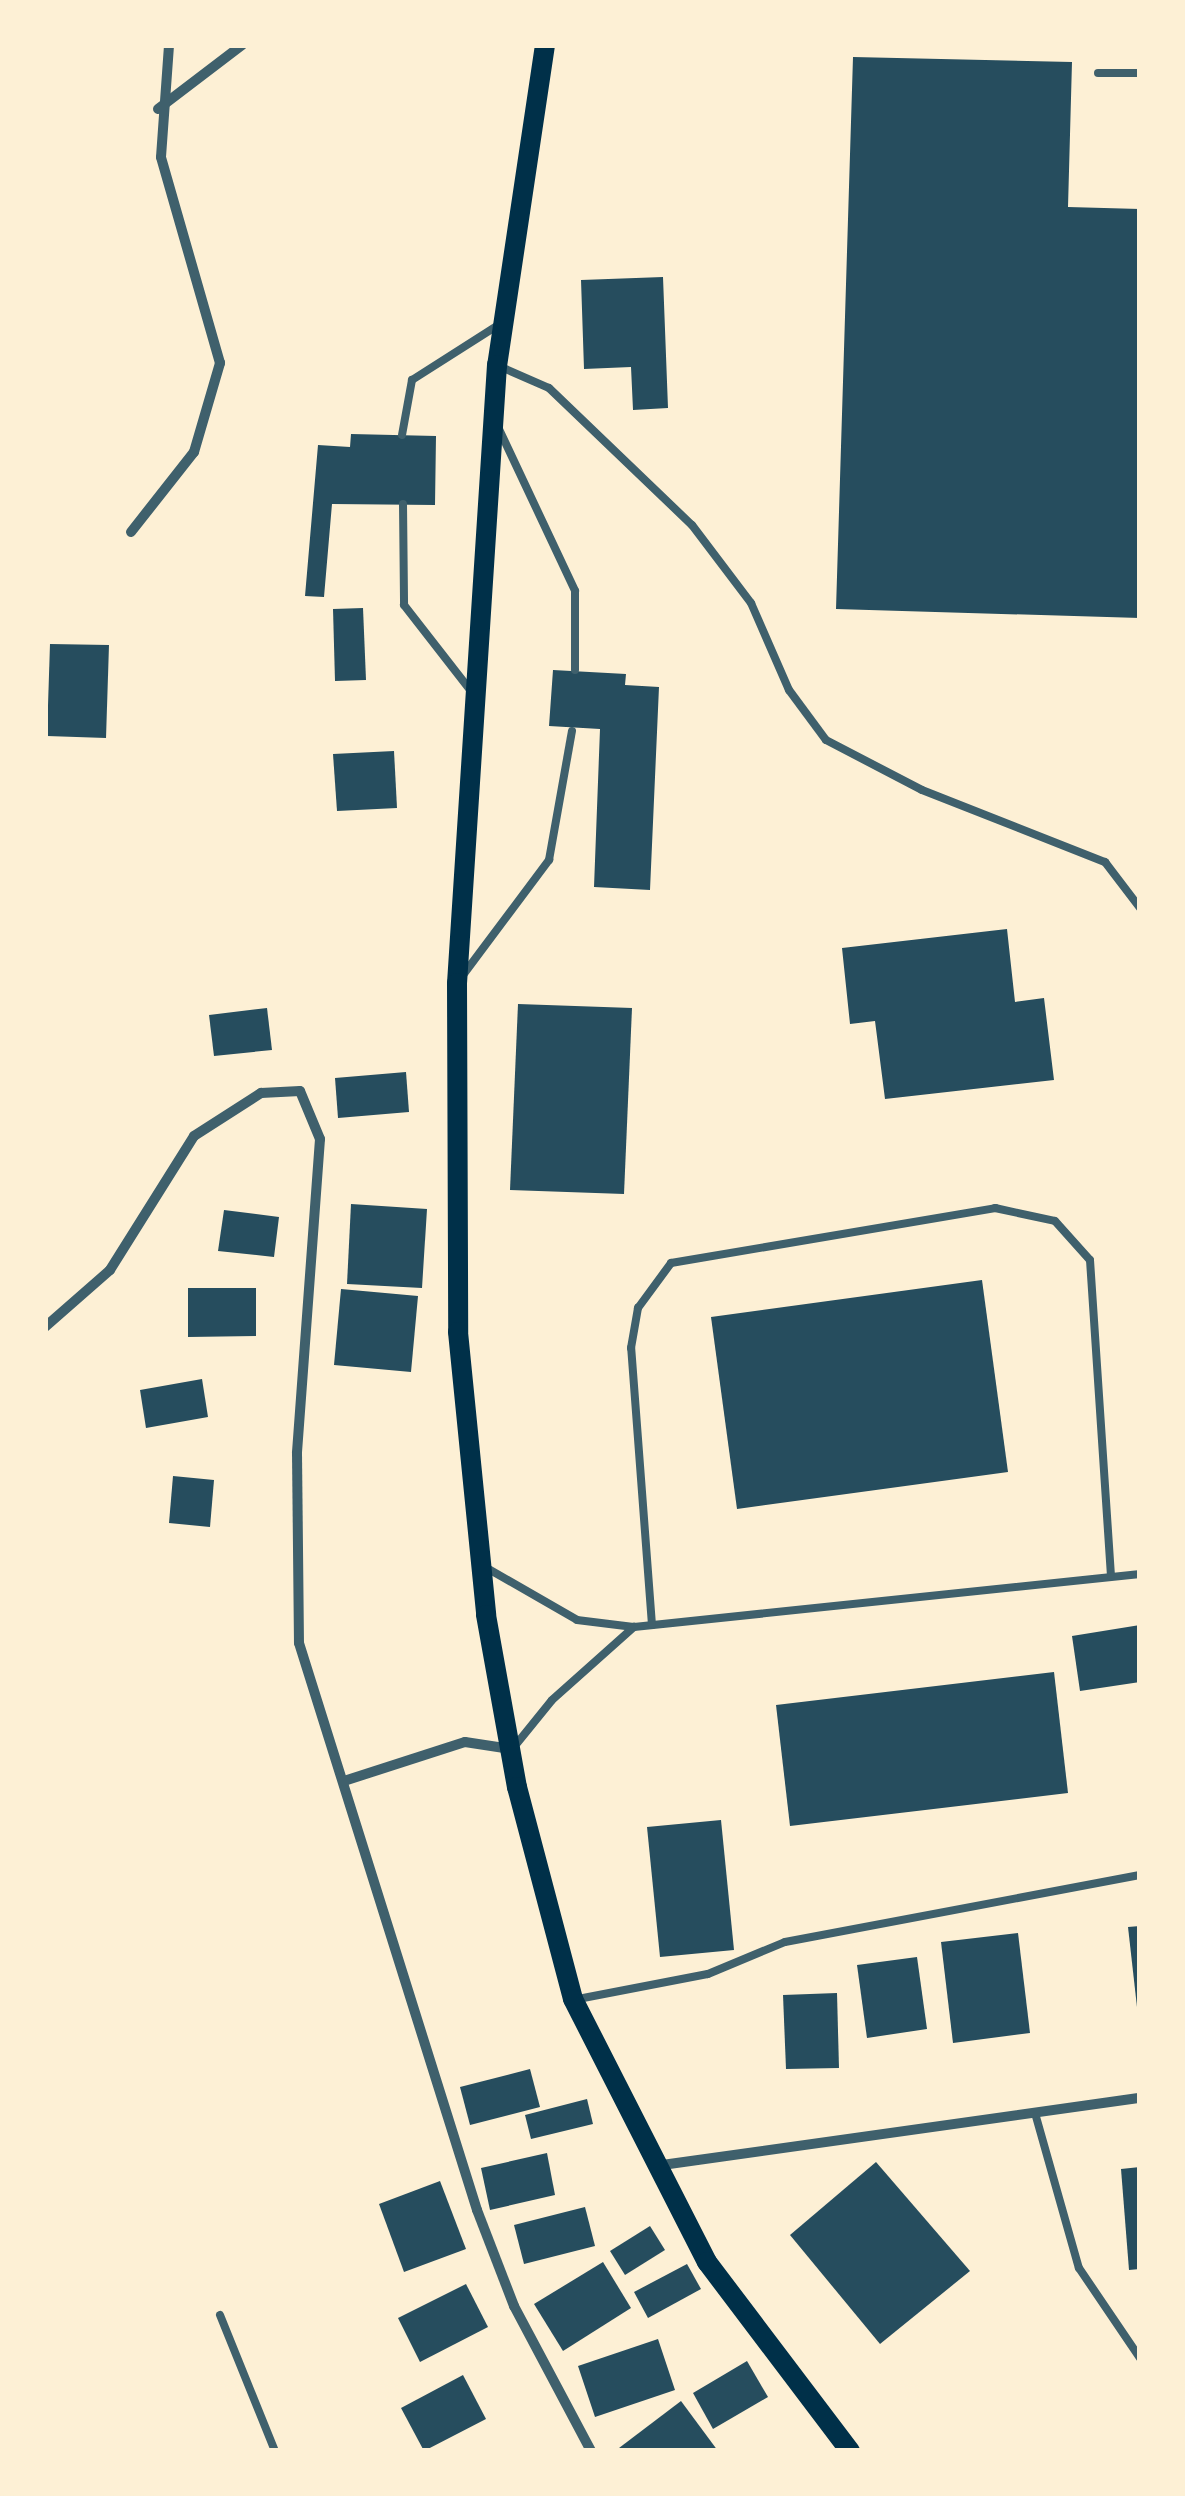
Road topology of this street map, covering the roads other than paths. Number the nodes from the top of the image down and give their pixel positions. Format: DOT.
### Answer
graph roads {
  1 [pos="169,45"];
  2 [pos="242,45"];
  3 [pos="545,45"];
  4 [pos="1140,72"];
  5 [pos="1098,73"];
  6 [pos="158,109"];
  7 [pos="504,322"];
  8 [pos="497,365"];
  9 [pos="493,416"];
  10 [pos="402,435"];
  11 [pos="402,504"];
  12 [pos="131,532"];
  13 [pos="575,670"];
  14 [pos="476,697"];
  15 [pos="572,732"];
  16 [pos="1140,908"];
  17 [pos="457,983"];
  18 [pos="49,1323"];
  19 [pos="481,1565"];
  20 [pos="1140,1574"];
  21 [pos="1112,1576"];
  22 [pos="652,1625"];
  23 [pos="634,1627"];
  24 [pos="513,1749"];
  25 [pos="344,1782"];
  26 [pos="1140,1874"];
  27 [pos="573,1999"];
  28 [pos="1140,2098"];
  29 [pos="1035,2113"];
  30 [pos="654,2166"];
  31 [pos="220,2315"];
  32 [pos="1140,2358"];
  33 [pos="275,2451"];
  34 [pos="591,2451"];
  35 [pos="850,2451"];
  1 -- 6 [label="street"];
  2 -- 6 [label="street"];
  3 -- 7 [label="main road"];
  4 -- 5 [label="lane"];
  6 -- 12 [label="street"];
  7 -- 8 [label="main road"];
  7 -- 10 [label="lane"];
  8 -- 9 [label="main road"];
  8 -- 16 [label="lane"];
  9 -- 13 [label="lane"];
  9 -- 14 [label="main road"];
  11 -- 14 [label="lane"];
  14 -- 17 [label="main road"];
  15 -- 17 [label="lane"];
  17 -- 19 [label="main road"];
  18 -- 25 [label="street"];
  19 -- 23 [label="lane"];
  19 -- 24 [label="main road"];
  20 -- 21 [label="lane"];
  21 -- 22 [label="lane"];
  21 -- 22 [label="lane"];
  22 -- 23 [label="lane"];
  23 -- 24 [label="lane"];
  24 -- 25 [label="street"];
  24 -- 27 [label="main road"];
  25 -- 34 [label="street"];
  26 -- 27 [label="lane"];
  27 -- 30 [label="main road"];
  28 -- 29 [label="street"];
  29 -- 30 [label="street"];
  29 -- 32 [label="lane"];
  30 -- 35 [label="main road"];
  31 -- 33 [label="lane"];
}
